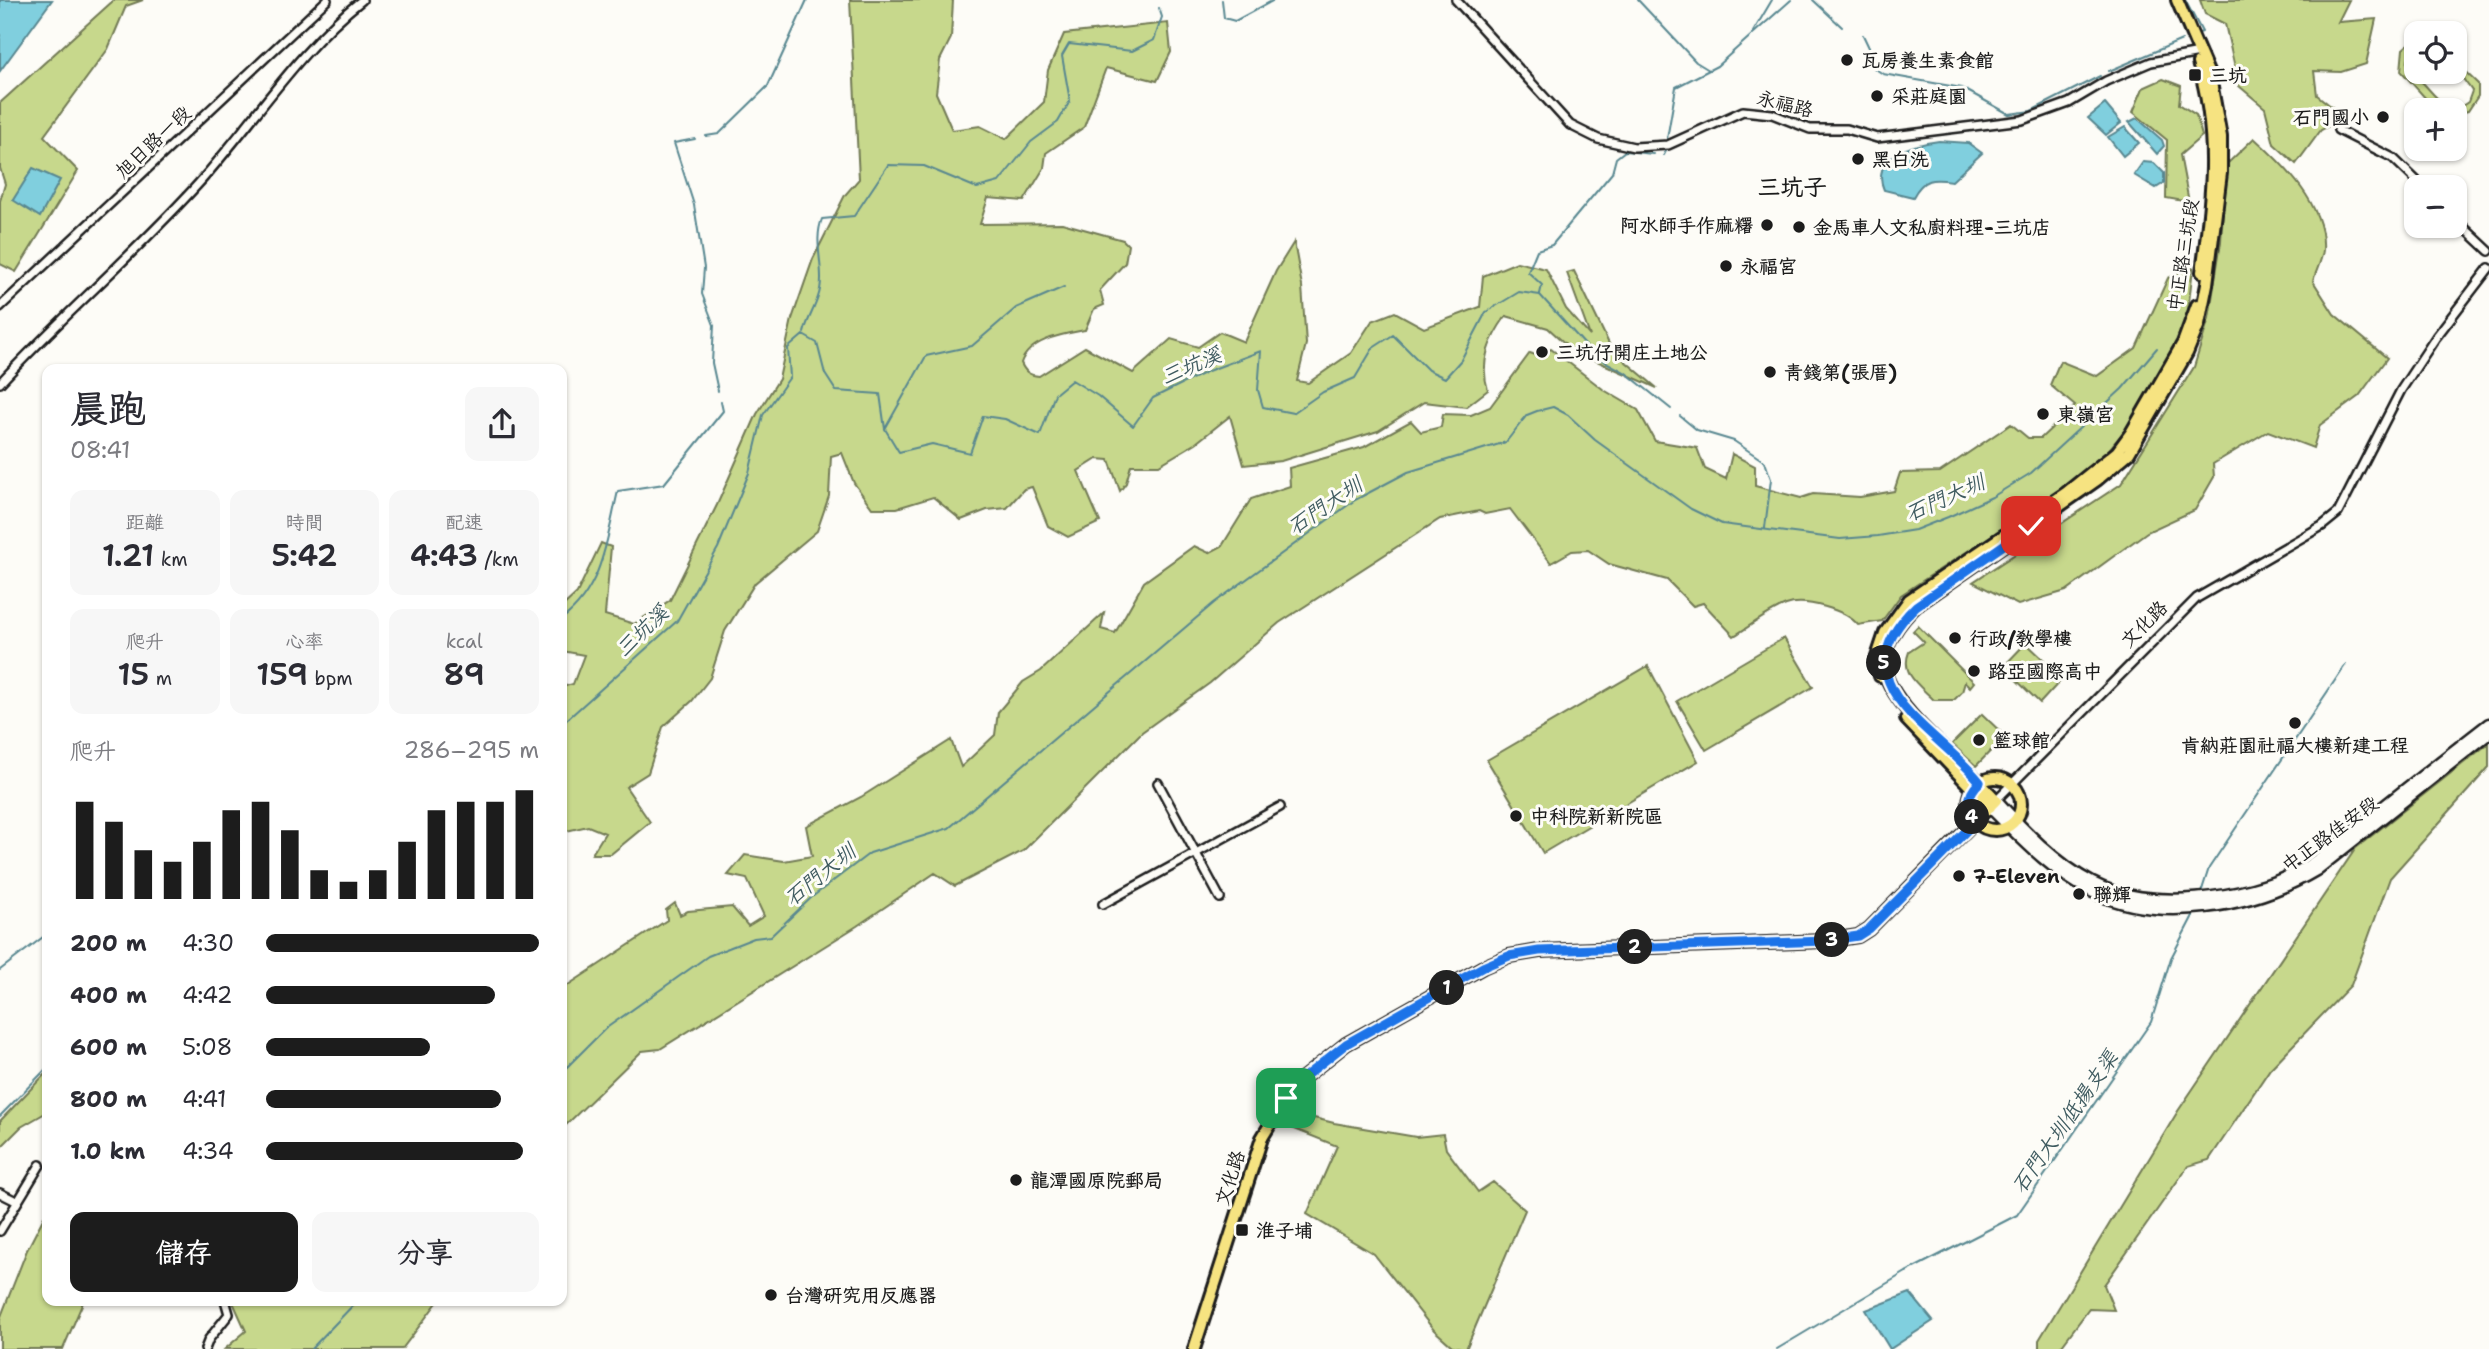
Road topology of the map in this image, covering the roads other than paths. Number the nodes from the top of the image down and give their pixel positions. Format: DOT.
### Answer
graph roads {
  1 [pos="327,0"];
  2 [pos="362,0"];
  3 [pos="1456,0"];
  4 [pos="2170,0"];
  5 [pos="2177,0"];
  6 [pos="2197,53"];
  7 [pos="2338,130"];
  8 [pos="2410,175"];
  9 [pos="2467,230"];
  10 [pos="2489,251"];
  11 [pos="2489,268"];
  12 [pos="0,307"];
  13 [pos="0,383"];
  14 [pos="2489,723"];
  15 [pos="2489,733"];
  16 [pos="1158,783"];
  17 [pos="1978,784"];
  18 [pos="2012,784"];
  19 [pos="1993,803"];
  20 [pos="1280,807"];
  21 [pos="1975,822"];
  22 [pos="2012,824"];
  23 [pos="1196,853"];
  24 [pos="1220,898"];
  25 [pos="1103,904"];
  26 [pos="40,1165"];
  27 [pos="0,1193"];
  28 [pos="16,1201"];
  29 [pos="0,1231"];
  30 [pos="227,1306"];
  31 [pos="205,1349"];
  32 [pos="1194,1349"];
  1 -- 12 [label="street, 旭日路一段"];
  2 -- 13 [label="street"];
  3 -- 6 [label="street, 永福路"];
  4 -- 6 [label="main road, 中正路三坑段"];
  5 -- 6 [label="main road, 中正路三坑段"];
  6 -- 17 [label="main road, 中正路三坑段"];
  7 -- 8 [label="street"];
  9 -- 10 [label="street"];
  11 -- 18 [label="street, 文化路"];
  14 -- 22 [label="main road, 中正路佳安段"];
  15 -- 22 [label="main road, 中正路佳安段"];
  16 -- 23 [label="street"];
  17 -- 18 [label="main road"];
  17 -- 19 [label="main road, 中正路三坑段"];
  17 -- 21 [label="main road"];
  18 -- 19 [label="street, 文化路"];
  18 -- 22 [label="main road"];
  19 -- 21 [label="main road, 文化路"];
  19 -- 22 [label="main road, 中正路佳安段"];
  20 -- 23 [label="street"];
  21 -- 22 [label="main road"];
  21 -- 32 [label="main road, 文化路"];
  23 -- 24 [label="street"];
  23 -- 25 [label="street"];
  26 -- 28 [label="street"];
  27 -- 28 [label="street"];
  28 -- 29 [label="street"];
  30 -- 31 [label="street"];
}
